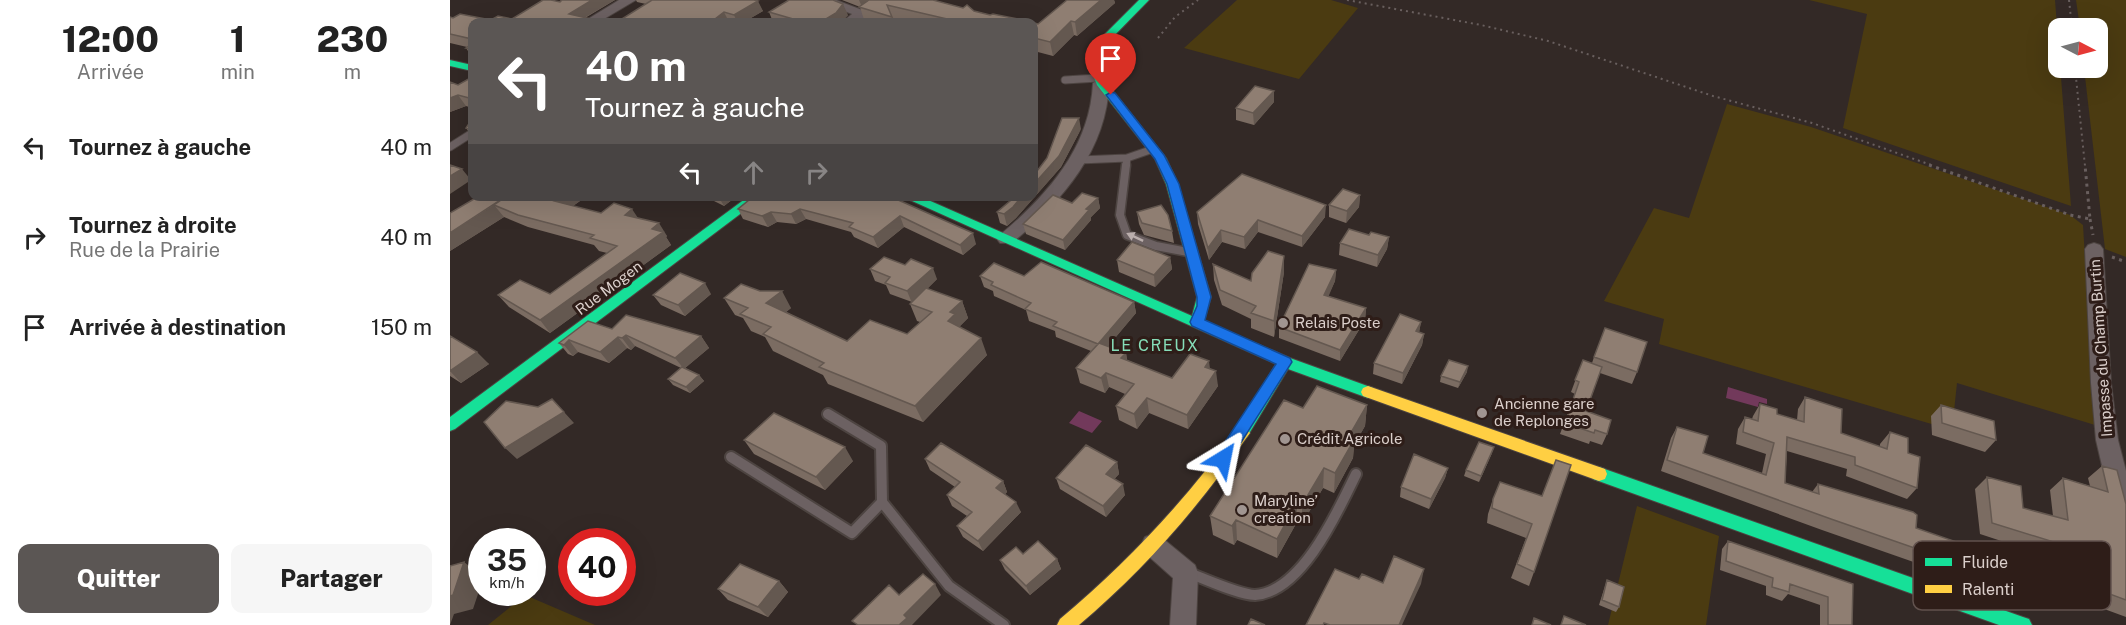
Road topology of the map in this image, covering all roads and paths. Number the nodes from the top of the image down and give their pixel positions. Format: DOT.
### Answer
graph roads {
  1 [pos="629,0"];
  2 [pos="822,0"];
  3 [pos="1144,0"];
  4 [pos="1198,0"];
  5 [pos="1347,0"];
  6 [pos="2069,0"];
  7 [pos="597,18"];
  8 [pos="856,18"];
  9 [pos="2071,18"];
  10 [pos="1158,38"];
  11 [pos="450,63"];
  12 [pos="468,67"];
  13 [pos="2076,78"];
  14 [pos="1065,80"];
  15 [pos="1099,81"];
  16 [pos="1124,113"];
  17 [pos="1096,116"];
  18 [pos="468,136"];
  19 [pos="450,147"];
  20 [pos="1153,149"];
  21 [pos="1127,158"];
  22 [pos="1079,160"];
  23 [pos="751,201"];
  24 [pos="919,201"];
  25 [pos="1006,239"];
  26 [pos="2094,249"];
  27 [pos="1191,252"];
  28 [pos="1197,322"];
  29 [pos="1285,362"];
  30 [pos="828,414"];
  31 [pos="450,425"];
  32 [pos="731,457"];
  33 [pos="1356,474"];
  34 [pos="882,502"];
  35 [pos="2126,516"];
  36 [pos="1153,545"];
  37 [pos="1186,573"];
  38 [pos="1913,586"];
  39 [pos="1981,610"];
  40 [pos="2020,624"];
  41 [pos="1004,625"];
  42 [pos="1066,625"];
  43 [pos="1183,625"];
  1 -- 7 [label="street"];
  2 -- 8 [label="street"];
  3 -- 15 [label="street"];
  4 -- 10 [label="path"];
  5 -- 13 [label="path"];
  6 -- 9 [label="path"];
  11 -- 12 [label="street"];
  14 -- 15 [label="lane"];
  15 -- 16 [label="street"];
  15 -- 17 [label="street"];
  16 -- 17 [label="street"];
  16 -- 20 [label="street"];
  17 -- 22 [label="street"];
  18 -- 19 [label="lane"];
  20 -- 21 [label="lane"];
  20 -- 27 [label="street"];
  21 -- 22 [label="lane"];
  27 -- 21 [label="lane, one-way"];
  22 -- 25 [label="street"];
  23 -- 31 [label="street, Rue Mogen"];
  24 -- 25 [label="street"];
  25 -- 28 [label="street"];
  26 -- 35 [label="street, Impasse du Champ Burtin"];
  27 -- 28 [label="street"];
  28 -- 29 [label="street"];
  29 -- 36 [label="street"];
  29 -- 38 [label="street"];
  30 -- 34 [label="lane"];
  32 -- 34 [label="lane"];
  33 -- 37 [label="lane"];
  34 -- 41 [label="lane"];
  36 -- 37 [label="street"];
  36 -- 42 [label="street"];
  37 -- 43 [label="street"];
  39 -- 40 [label="street"];
}
